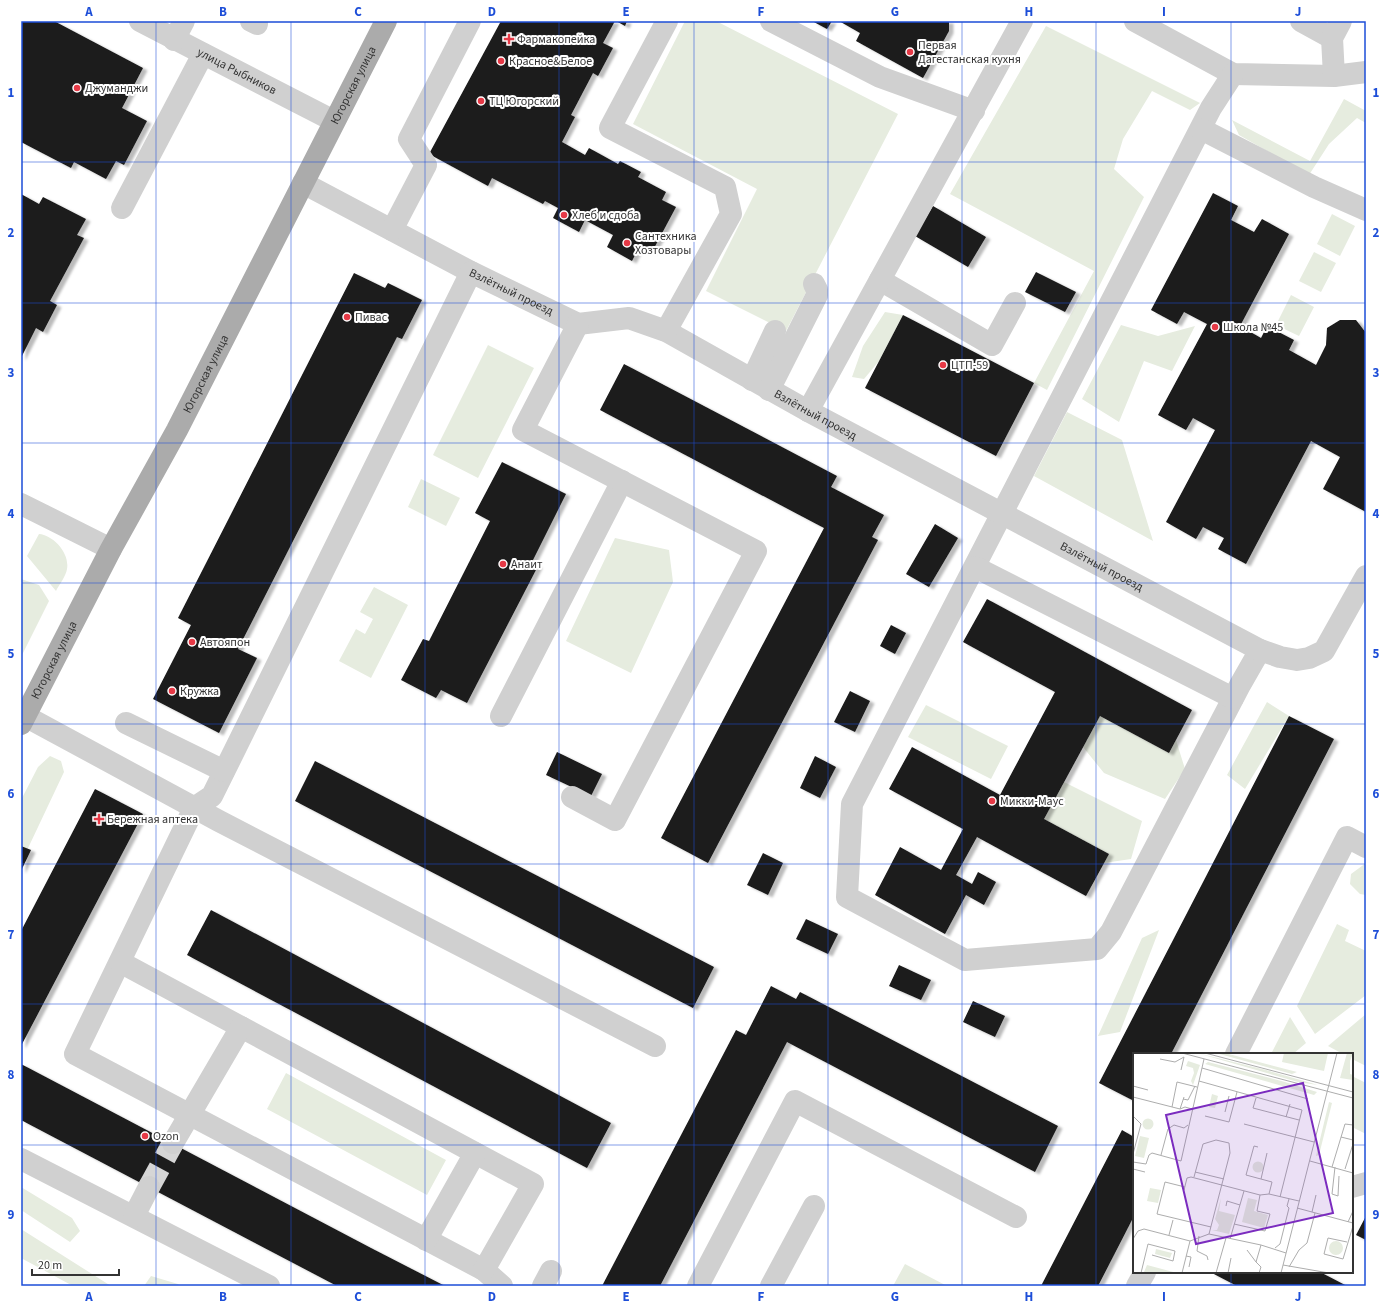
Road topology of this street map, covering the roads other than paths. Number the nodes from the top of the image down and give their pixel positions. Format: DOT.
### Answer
graph roads {
  1 [pos="140,21"];
  2 [pos="386,21"];
  3 [pos="470,21"];
  4 [pos="667,21"];
  5 [pos="771,21"];
  6 [pos="1022,21"];
  7 [pos="1135,21"];
  8 [pos="1302,21"];
  9 [pos="1336,29"];
  10 [pos="179,30"];
  11 [pos="202,54"];
  12 [pos="1366,72"];
  13 [pos="1233,74"];
  14 [pos="1334,76"];
  15 [pos="974,111"];
  16 [pos="334,121"];
  17 [pos="1201,129"];
  18 [pos="303,183"];
  19 [pos="122,208"];
  20 [pos="1366,210"];
  21 [pos="392,230"];
  22 [pos="471,272"];
  23 [pos="880,280"];
  24 [pos="814,284"];
  25 [pos="1015,303"];
  26 [pos="578,324"];
  27 [pos="666,331"];
  28 [pos="775,331"];
  29 [pos="761,385"];
  30 [pos="808,411"];
  31 [pos="622,481"];
  32 [pos="21,504"];
  33 [pos="1002,514"];
  34 [pos="111,549"];
  35 [pos="975,567"];
  36 [pos="1366,577"];
  37 [pos="1260,650"];
  38 [pos="1233,698"];
  39 [pos="501,716"];
  40 [pos="23,720"];
  41 [pos="126,723"];
  42 [pos="224,771"];
  43 [pos="572,797"];
  44 [pos="194,808"];
  45 [pos="1366,847"];
  46 [pos="120,962"];
  47 [pos="241,1027"];
  48 [pos="655,1046"];
  49 [pos="1237,1053"];
  50 [pos="189,1116"];
  51 [pos="173,1143"];
  52 [pos="475,1153"];
  53 [pos="21,1159"];
  54 [pos="1366,1183"];
  55 [pos="149,1187"];
  56 [pos="1353,1187"];
  57 [pos="814,1206"];
  58 [pos="134,1216"];
  59 [pos="1016,1217"];
  60 [pos="426,1240"];
  61 [pos="484,1270"];
  62 [pos="1144,1273"];
  63 [pos="268,1286"];
  64 [pos="502,1286"];
  65 [pos="698,1286"];
  66 [pos="771,1286"];
  67 [pos="1138,1286"];
  1 -- 10 [label="street, улица Рыбников"];
  2 -- 16 [label="main road, Югорская улица"];
  3 -- 21 [label="street"];
  4 -- 27 [label="street"];
  5 -- 15 [label="street"];
  6 -- 15 [label="street"];
  7 -- 13 [label="street"];
  8 -- 9 [label="street"];
  9 -- 14 [label="street"];
  10 -- 11 [label="street, улица Рыбников"];
  11 -- 16 [label="street, улица Рыбников"];
  11 -- 19 [label="street"];
  12 -- 14 [label="street"];
  13 -- 14 [label="street"];
  13 -- 17 [label="street"];
  15 -- 23 [label="street"];
  16 -- 18 [label="main road, Югорская улица"];
  17 -- 20 [label="street"];
  17 -- 33 [label="street"];
  18 -- 21 [label="street, Взлётный проезд"];
  18 -- 34 [label="main road, Югорская улица"];
  21 -- 22 [label="street, Взлётный проезд"];
  22 -- 26 [label="street, Взлётный проезд"];
  22 -- 42 [label="street"];
  23 -- 25 [label="street"];
  23 -- 30 [label="street"];
  24 -- 29 [label="street"];
  26 -- 27 [label="street, Взлётный проезд"];
  26 -- 31 [label="street"];
  27 -- 29 [label="street, Взлётный проезд"];
  28 -- 29 [label="street"];
  29 -- 30 [label="street, Взлётный проезд"];
  30 -- 33 [label="street, Взлётный проезд"];
  31 -- 39 [label="street"];
  31 -- 43 [label="street"];
  32 -- 34 [label="street"];
  33 -- 35 [label="street"];
  33 -- 37 [label="street, Взлётный проезд"];
  34 -- 40 [label="main road, Югорская улица"];
  35 -- 38 [label="street"];
  35 -- 38 [label="street"];
  36 -- 37 [label="street, Взлётный проезд"];
  37 -- 38 [label="street"];
  40 -- 44 [label="street"];
  41 -- 42 [label="street"];
  42 -- 44 [label="street"];
  44 -- 46 [label="street"];
  44 -- 48 [label="street"];
  45 -- 49 [label="street"];
  46 -- 47 [label="street"];
  46 -- 50 [label="street"];
  47 -- 50 [label="street"];
  47 -- 52 [label="street"];
  50 -- 51 [label="street"];
  50 -- 60 [label="street"];
  52 -- 60 [label="street"];
  52 -- 61 [label="street"];
  53 -- 58 [label="street"];
  54 -- 56 [label="street"];
  55 -- 58 [label="street"];
  57 -- 66 [label="street"];
  58 -- 63 [label="street"];
  59 -- 65 [label="street"];
  60 -- 61 [label="street"];
  61 -- 64 [label="street"];
  62 -- 67 [label="street"];
}
